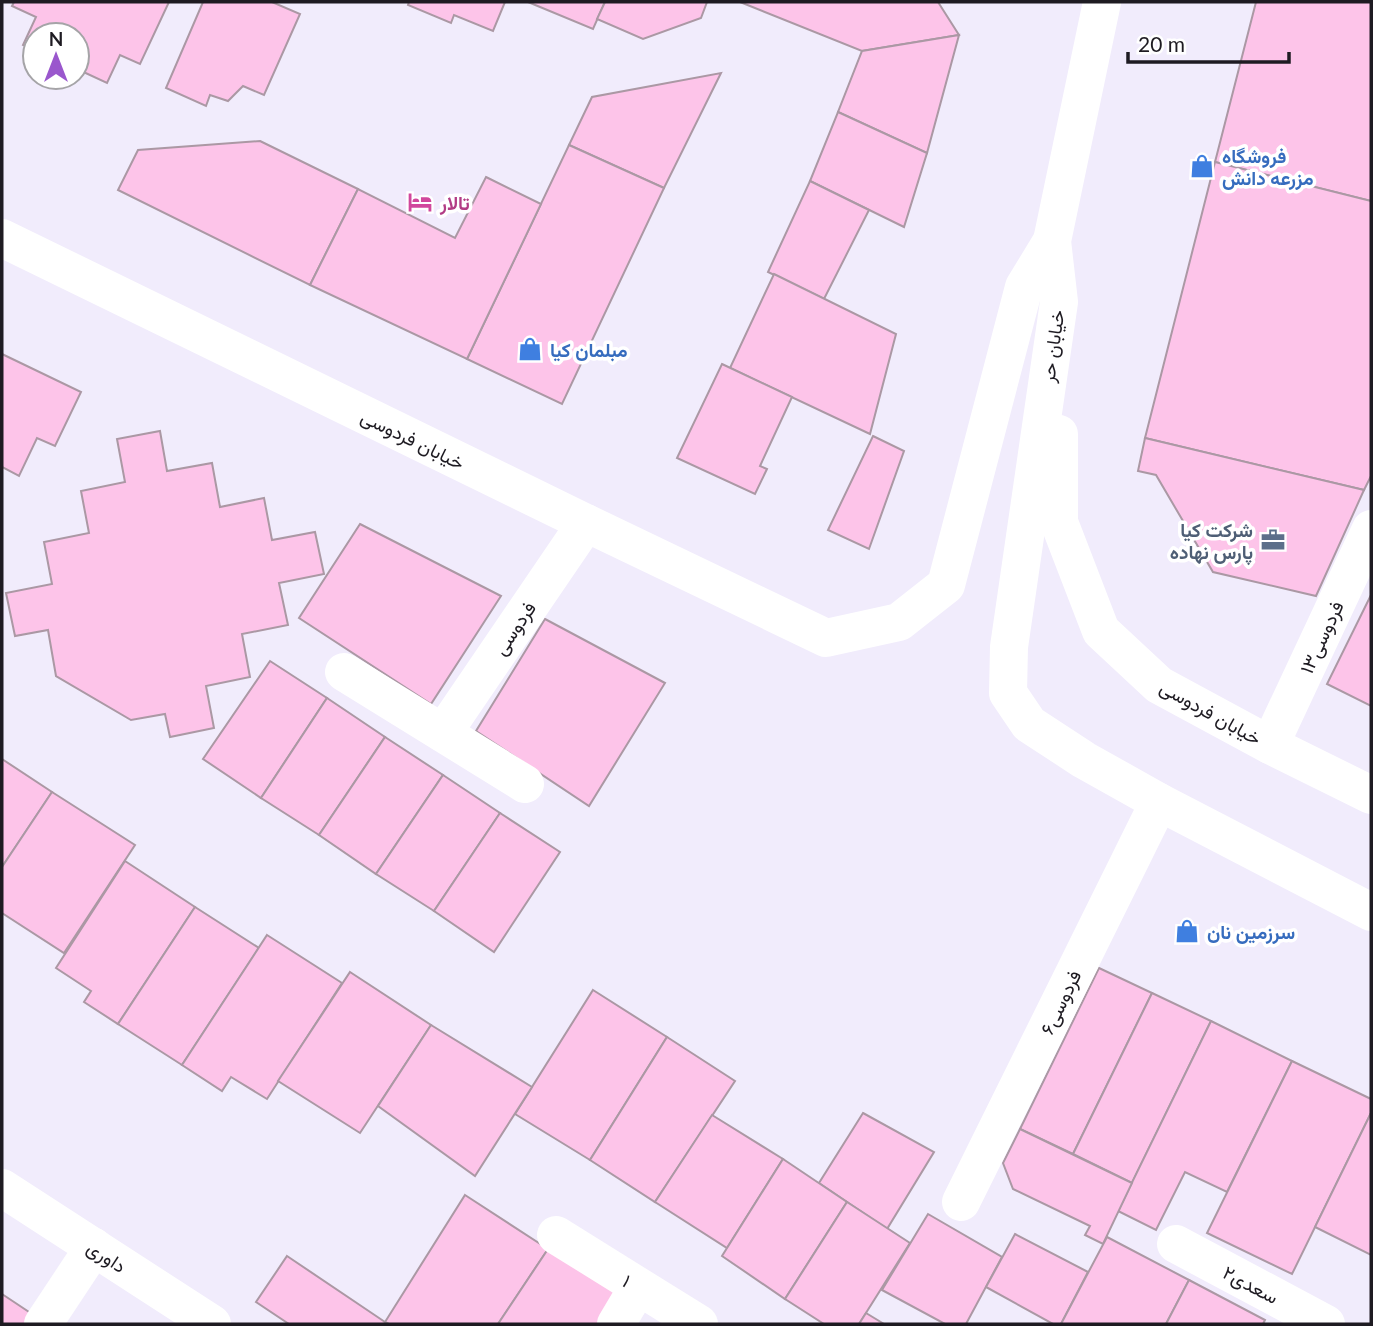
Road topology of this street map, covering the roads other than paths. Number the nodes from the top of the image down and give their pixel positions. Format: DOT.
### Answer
graph roads {
  1 [pos="1102,2"];
  2 [pos="2,238"];
  3 [pos="1052,241"];
  4 [pos="1059,302"];
  5 [pos="586,523"];
  6 [pos="1371,529"];
  7 [pos="344,672"];
  8 [pos="443,733"];
  9 [pos="1270,745"];
  10 [pos="525,784"];
  11 [pos="1371,795"];
  12 [pos="1159,802"];
  13 [pos="1371,912"];
  14 [pos="2,1188"];
  15 [pos="961,1202"];
  16 [pos="556,1235"];
  17 [pos="1176,1244"];
  18 [pos="94,1247"];
  19 [pos="638,1287"];
  20 [pos="43,1324"];
  21 [pos="212,1324"];
  22 [pos="616,1324"];
  23 [pos="699,1324"];
  24 [pos="1326,1324"];
  1 -- 3 [label="street, خیابان حر"];
  2 -- 5 [label="street, خیابان فردوسی"];
  3 -- 4 [label="street, خیابان حر"];
  3 -- 5 [label="street, خیابان فردوسی"];
  4 -- 9 [label="street, خیابان فردوسی"];
  4 -- 12 [label="street, خیابان حر"];
  5 -- 8 [label="street, فردوسی"];
  6 -- 9 [label="street, فردوسی۱۳"];
  7 -- 8 [label="street"];
  8 -- 10 [label="street"];
  9 -- 11 [label="street, خیابان فردوسی"];
  12 -- 13 [label="street"];
  12 -- 15 [label="street, فردوسی۶"];
  14 -- 18 [label="street, داوری"];
  16 -- 19 [label="street, ۱"];
  17 -- 24 [label="street, سعدی۲"];
  18 -- 20 [label="street"];
  18 -- 21 [label="street, داوری"];
  19 -- 22 [label="street"];
  19 -- 23 [label="street, ۱"];
}
